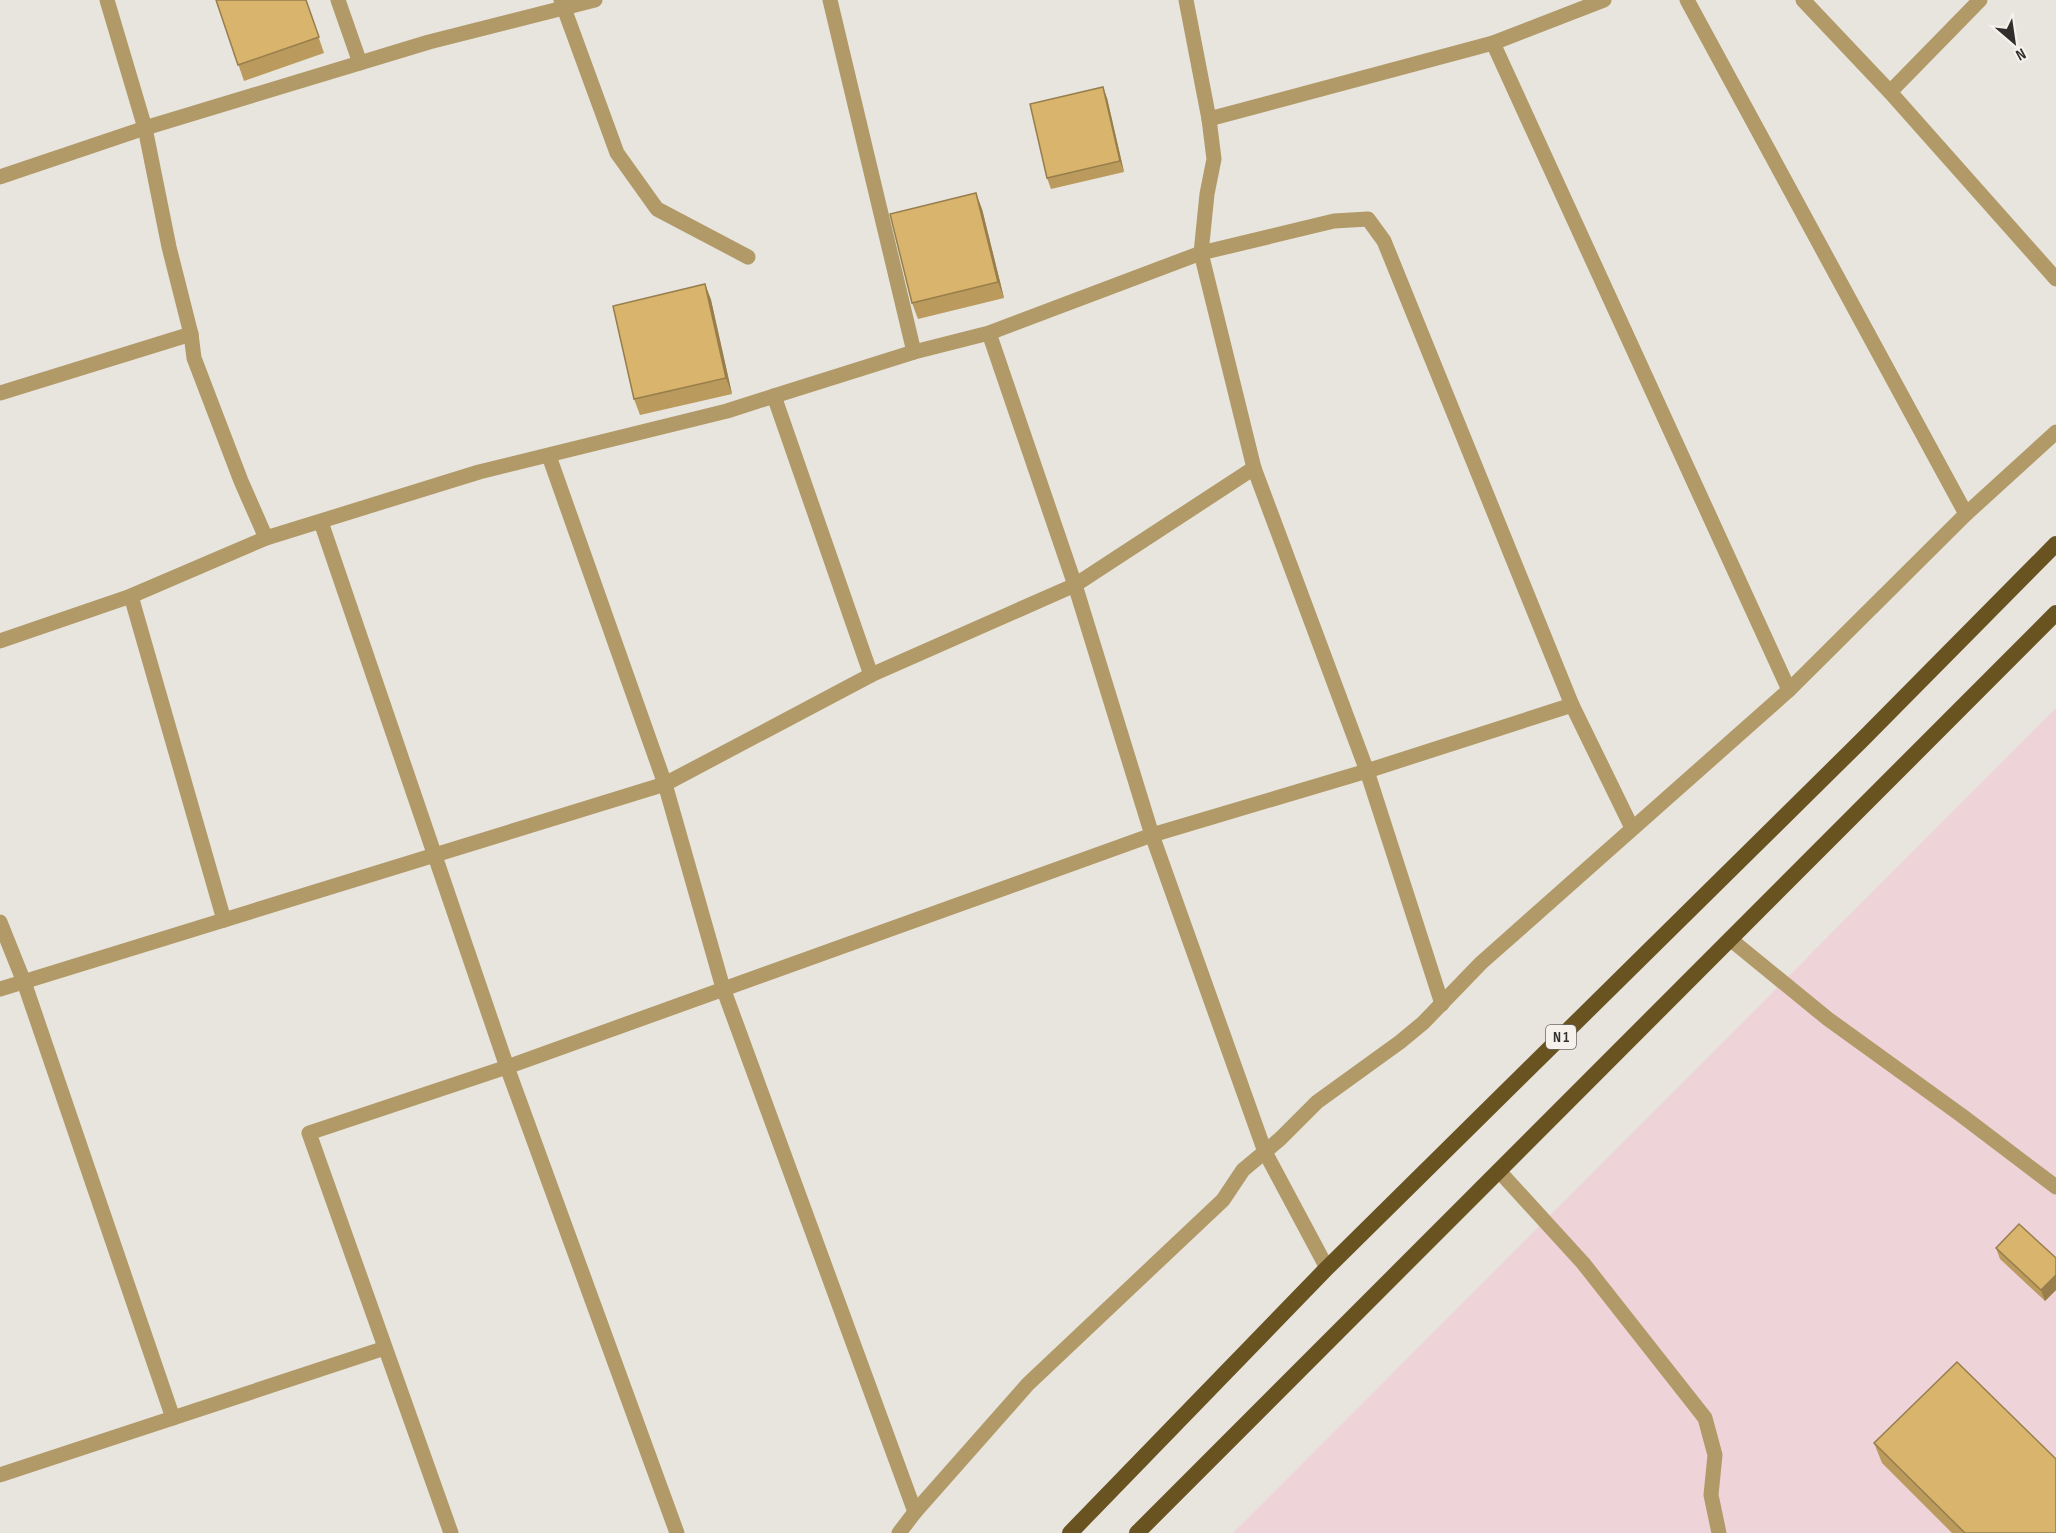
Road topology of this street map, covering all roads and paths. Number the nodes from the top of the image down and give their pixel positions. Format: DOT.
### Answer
graph roads {
  1 [pos="107,0"];
  2 [pos="338,0"];
  3 [pos="595,0"];
  4 [pos="830,0"];
  5 [pos="1186,0"];
  6 [pos="1604,0"];
  7 [pos="1687,0"];
  8 [pos="1803,0"];
  9 [pos="1980,0"];
  10 [pos="562,3"];
  11 [pos="1493,43"];
  12 [pos="360,63"];
  13 [pos="1890,92"];
  14 [pos="1209,119"];
  15 [pos="145,128"];
  16 [pos="0,177"];
  17 [pos="1201,254"];
  18 [pos="748,257"];
  19 [pos="2056,279"];
  20 [pos="989,333"];
  21 [pos="191,334"];
  22 [pos="914,352"];
  23 [pos="0,393"];
  24 [pos="774,396"];
  25 [pos="2056,432"];
  26 [pos="549,456"];
  27 [pos="1254,468"];
  28 [pos="1965,514"];
  29 [pos="321,522"];
  30 [pos="267,538"];
  31 [pos="2056,543"];
  32 [pos="1075,585"];
  33 [pos="130,596"];
  34 [pos="2056,613"];
  35 [pos="0,641"];
  36 [pos="871,675"];
  37 [pos="1789,690"];
  38 [pos="1572,705"];
  39 [pos="1367,771"];
  40 [pos="665,784"];
  41 [pos="1632,828"];
  42 [pos="1152,835"];
  43 [pos="434,856"];
  44 [pos="224,920"];
  45 [pos="0,922"];
  46 [pos="1730,939"];
  47 [pos="24,982"];
  48 [pos="723,988"];
  49 [pos="0,989"];
  50 [pos="1442,1004"];
  51 [pos="507,1067"];
  52 [pos="1265,1152"];
  53 [pos="1499,1171"];
  54 [pos="2056,1187"];
  55 [pos="1327,1268"];
  56 [pos="385,1348"];
  57 [pos="173,1418"];
  58 [pos="0,1474"];
  59 [pos="915,1512"];
  60 [pos="451,1533"];
  61 [pos="677,1533"];
  62 [pos="899,1533"];
  63 [pos="1070,1533"];
  64 [pos="1137,1533"];
  65 [pos="1719,1533"];
  1 -- 15 [label="street"];
  2 -- 12 [label="street"];
  3 -- 10 [label="street"];
  4 -- 22 [label="street"];
  5 -- 14 [label="street"];
  6 -- 11 [label="street"];
  7 -- 28 [label="street"];
  8 -- 13 [label="street"];
  9 -- 13 [label="street"];
  10 -- 12 [label="street"];
  10 -- 18 [label="street"];
  11 -- 14 [label="street"];
  11 -- 37 [label="street"];
  12 -- 15 [label="street"];
  13 -- 19 [label="street"];
  14 -- 17 [label="street"];
  15 -- 16 [label="street"];
  15 -- 21 [label="street"];
  17 -- 20 [label="street"];
  17 -- 27 [label="street"];
  17 -- 38 [label="street"];
  20 -- 22 [label="street"];
  20 -- 32 [label="street"];
  21 -- 23 [label="street"];
  21 -- 30 [label="street"];
  22 -- 24 [label="street"];
  24 -- 26 [label="street"];
  24 -- 36 [label="street"];
  25 -- 28 [label="street"];
  26 -- 29 [label="street"];
  26 -- 40 [label="street"];
  27 -- 32 [label="street"];
  27 -- 39 [label="street"];
  28 -- 37 [label="street"];
  29 -- 30 [label="street"];
  29 -- 43 [label="street"];
  30 -- 33 [label="street"];
  31 -- 55 [label="highway, N 1"];
  32 -- 36 [label="street"];
  32 -- 42 [label="street"];
  33 -- 35 [label="street"];
  33 -- 44 [label="street"];
  34 -- 46 [label="highway"];
  36 -- 40 [label="street"];
  37 -- 41 [label="street"];
  38 -- 39 [label="street"];
  38 -- 41 [label="street"];
  39 -- 42 [label="street"];
  39 -- 50 [label="street"];
  40 -- 43 [label="street"];
  40 -- 48 [label="street"];
  41 -- 50 [label="street"];
  42 -- 48 [label="street"];
  42 -- 52 [label="street"];
  43 -- 44 [label="street"];
  43 -- 51 [label="street"];
  44 -- 47 [label="street"];
  45 -- 47 [label="street"];
  46 -- 53 [label="highway"];
  46 -- 54 [label="street"];
  47 -- 49 [label="street"];
  47 -- 57 [label="street"];
  48 -- 51 [label="street"];
  48 -- 59 [label="street"];
  50 -- 52 [label="street"];
  51 -- 56 [label="street"];
  51 -- 61 [label="street"];
  52 -- 55 [label="street"];
  52 -- 59 [label="street"];
  53 -- 64 [label="highway"];
  53 -- 65 [label="street"];
  55 -- 63 [label="highway, N 1"];
  56 -- 57 [label="street"];
  56 -- 60 [label="street"];
  57 -- 58 [label="street"];
  59 -- 62 [label="street"];
}
